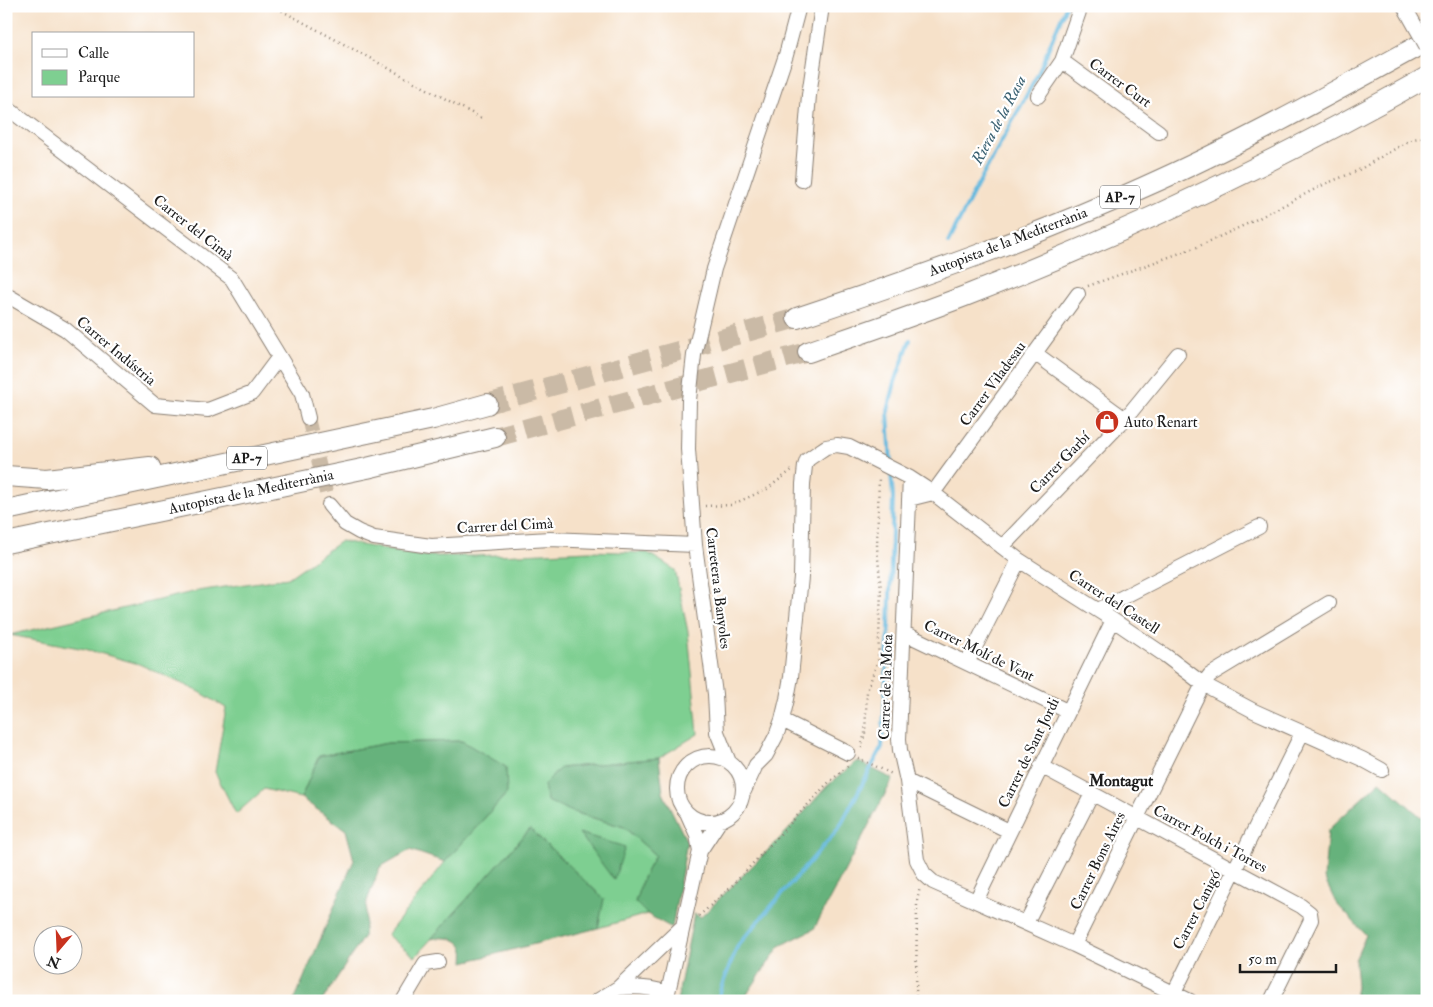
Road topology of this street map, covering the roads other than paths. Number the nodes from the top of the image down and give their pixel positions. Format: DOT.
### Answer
graph roads {
  1 [pos="799,6"];
  2 [pos="822,6"];
  3 [pos="1081,6"];
  4 [pos="1404,6"];
  5 [pos="1427,42"];
  6 [pos="1427,47"];
  7 [pos="1062,60"];
  8 [pos="1427,77"];
  9 [pos="1038,96"];
  10 [pos="6,107"];
  11 [pos="1159,132"];
  12 [pos="802,180"];
  13 [pos="1078,294"];
  14 [pos="6,297"];
  15 [pos="797,318"];
  16 [pos="808,352"];
  17 [pos="1036,354"];
  18 [pos="1178,354"];
  19 [pos="279,357"];
  20 [pos="487,404"];
  21 [pos="308,418"];
  22 [pos="1125,419"];
  23 [pos="406,425"];
  24 [pos="495,437"];
  25 [pos="905,475"];
  26 [pos="6,476"];
  27 [pos="933,493"];
  28 [pos="909,499"];
  29 [pos="329,505"];
  30 [pos="6,510"];
  31 [pos="1259,527"];
  32 [pos="6,543"];
  33 [pos="695,545"];
  34 [pos="1002,547"];
  35 [pos="1019,560"];
  36 [pos="1329,602"];
  37 [pos="1098,610"];
  38 [pos="1113,620"];
  39 [pos="904,633"];
  40 [pos="967,663"];
  41 [pos="1203,684"];
  42 [pos="1067,712"];
  43 [pos="782,720"];
  44 [pos="717,732"];
  45 [pos="1302,733"];
  46 [pos="855,753"];
  47 [pos="697,758"];
  48 [pos="732,764"];
  49 [pos="756,765"];
  50 [pos="1040,766"];
  51 [pos="1382,770"];
  52 [pos="907,781"];
  53 [pos="744,791"];
  54 [pos="1092,794"];
  55 [pos="688,815"];
  56 [pos="1138,819"];
  57 [pos="719,822"];
  58 [pos="1009,830"];
  59 [pos="700,851"];
  60 [pos="1235,871"];
  61 [pos="976,901"];
  62 [pos="1026,923"];
  63 [pos="683,926"];
  64 [pos="1074,945"];
  65 [pos="438,962"];
  66 [pos="618,988"];
  67 [pos="1174,993"];
  68 [pos="667,997"];
  69 [pos="403,1001"];
  70 [pos="598,1001"];
  71 [pos="1190,1001"];
  72 [pos="1271,1001"];
  1 -- 33 [label="street, Carretera a Banyoles"];
  2 -- 12 [label="street"];
  3 -- 7 [label="street"];
  4 -- 6 [label="street, bridge"];
  5 -- 15 [label="highway, Autopista de la Mediterrània / AP-7"];
  7 -- 9 [label="street"];
  7 -- 11 [label="street, Carrer Curt"];
  8 -- 16 [label="highway, Autopista de la Mediterrània / AP-7"];
  10 -- 19 [label="street, Carrer del Cimà"];
  13 -- 17 [label="street, Carrer Viladesau"];
  14 -- 19 [label="street, Carrer Indústria"];
  17 -- 22 [label="street"];
  17 -- 27 [label="street, Carrer Viladesau"];
  18 -- 22 [label="street, Carrer Garbí"];
  19 -- 21 [label="street, Carrer del Cimà"];
  20 -- 23 [label="highway, AP-7"];
  22 -- 34 [label="street, Carrer Garbí"];
  23 -- 26 [label="highway"];
  23 -- 30 [label="highway, AP-7"];
  24 -- 32 [label="highway, Autopista de la Mediterrània / AP-7"];
  25 -- 27 [label="street, Carrer del Castell"];
  25 -- 28 [label="street, Carrer de la Mota"];
  25 -- 43 [label="street, Carrer del Castell"];
  27 -- 28 [label="street"];
  27 -- 34 [label="street, Carrer del Castell"];
  28 -- 39 [label="street, Carrer de la Mota"];
  29 -- 33 [label="street, Carrer del Cimà"];
  31 -- 37 [label="street"];
  33 -- 44 [label="street, Carretera a Banyoles"];
  34 -- 35 [label="street, Carrer del Castell"];
  35 -- 37 [label="street, Carrer del Castell"];
  35 -- 40 [label="street"];
  36 -- 41 [label="street, Carrer Bons Aires"];
  37 -- 38 [label="street, Carrer del Castell"];
  38 -- 41 [label="street, Carrer del Castell"];
  38 -- 42 [label="street, Carrer de Sant Jordi"];
  39 -- 40 [label="street, Carrer Molí de Vent"];
  39 -- 52 [label="street, Carrer de la Mota"];
  40 -- 42 [label="street, Carrer Molí de Vent"];
  41 -- 45 [label="street, Carrer del Castell"];
  41 -- 56 [label="street, Carrer Bons Aires"];
  42 -- 50 [label="street, Carrer de Sant Jordi"];
  43 -- 46 [label="street"];
  43 -- 49 [label="street"];
  44 -- 47 [label="street"];
  44 -- 48 [label="street, Carretera a Banyoles"];
  45 -- 51 [label="street, Carrer del Castell"];
  45 -- 60 [label="street, Carrer Canigó"];
  47 -- 48 [label="street"];
  47 -- 55 [label="street"];
  48 -- 49 [label="street"];
  48 -- 53 [label="street"];
  49 -- 53 [label="street"];
  50 -- 54 [label="street, Carrer Folch i Torres"];
  50 -- 58 [label="street, Carrer de Sant Jordi"];
  52 -- 58 [label="street"];
  52 -- 61 [label="street, Carrer de la Mota"];
  53 -- 57 [label="street"];
  54 -- 56 [label="street, Carrer Folch i Torres"];
  54 -- 62 [label="street"];
  55 -- 57 [label="street"];
  55 -- 59 [label="street"];
  56 -- 60 [label="street, Carrer Folch i Torres"];
  56 -- 64 [label="street, Carrer Bons Aires"];
  57 -- 59 [label="street"];
  58 -- 61 [label="street, Carrer de Sant Jordi"];
  59 -- 63 [label="street"];
  60 -- 67 [label="street, Carrer Canigó"];
  60 -- 72 [label="street, Carrer Folch i Torres"];
  61 -- 62 [label="street"];
  62 -- 64 [label="street"];
  63 -- 66 [label="street"];
  63 -- 68 [label="street"];
  64 -- 67 [label="street"];
  65 -- 69 [label="street"];
  66 -- 68 [label="street"];
  66 -- 70 [label="street"];
  67 -- 71 [label="street"];
}
